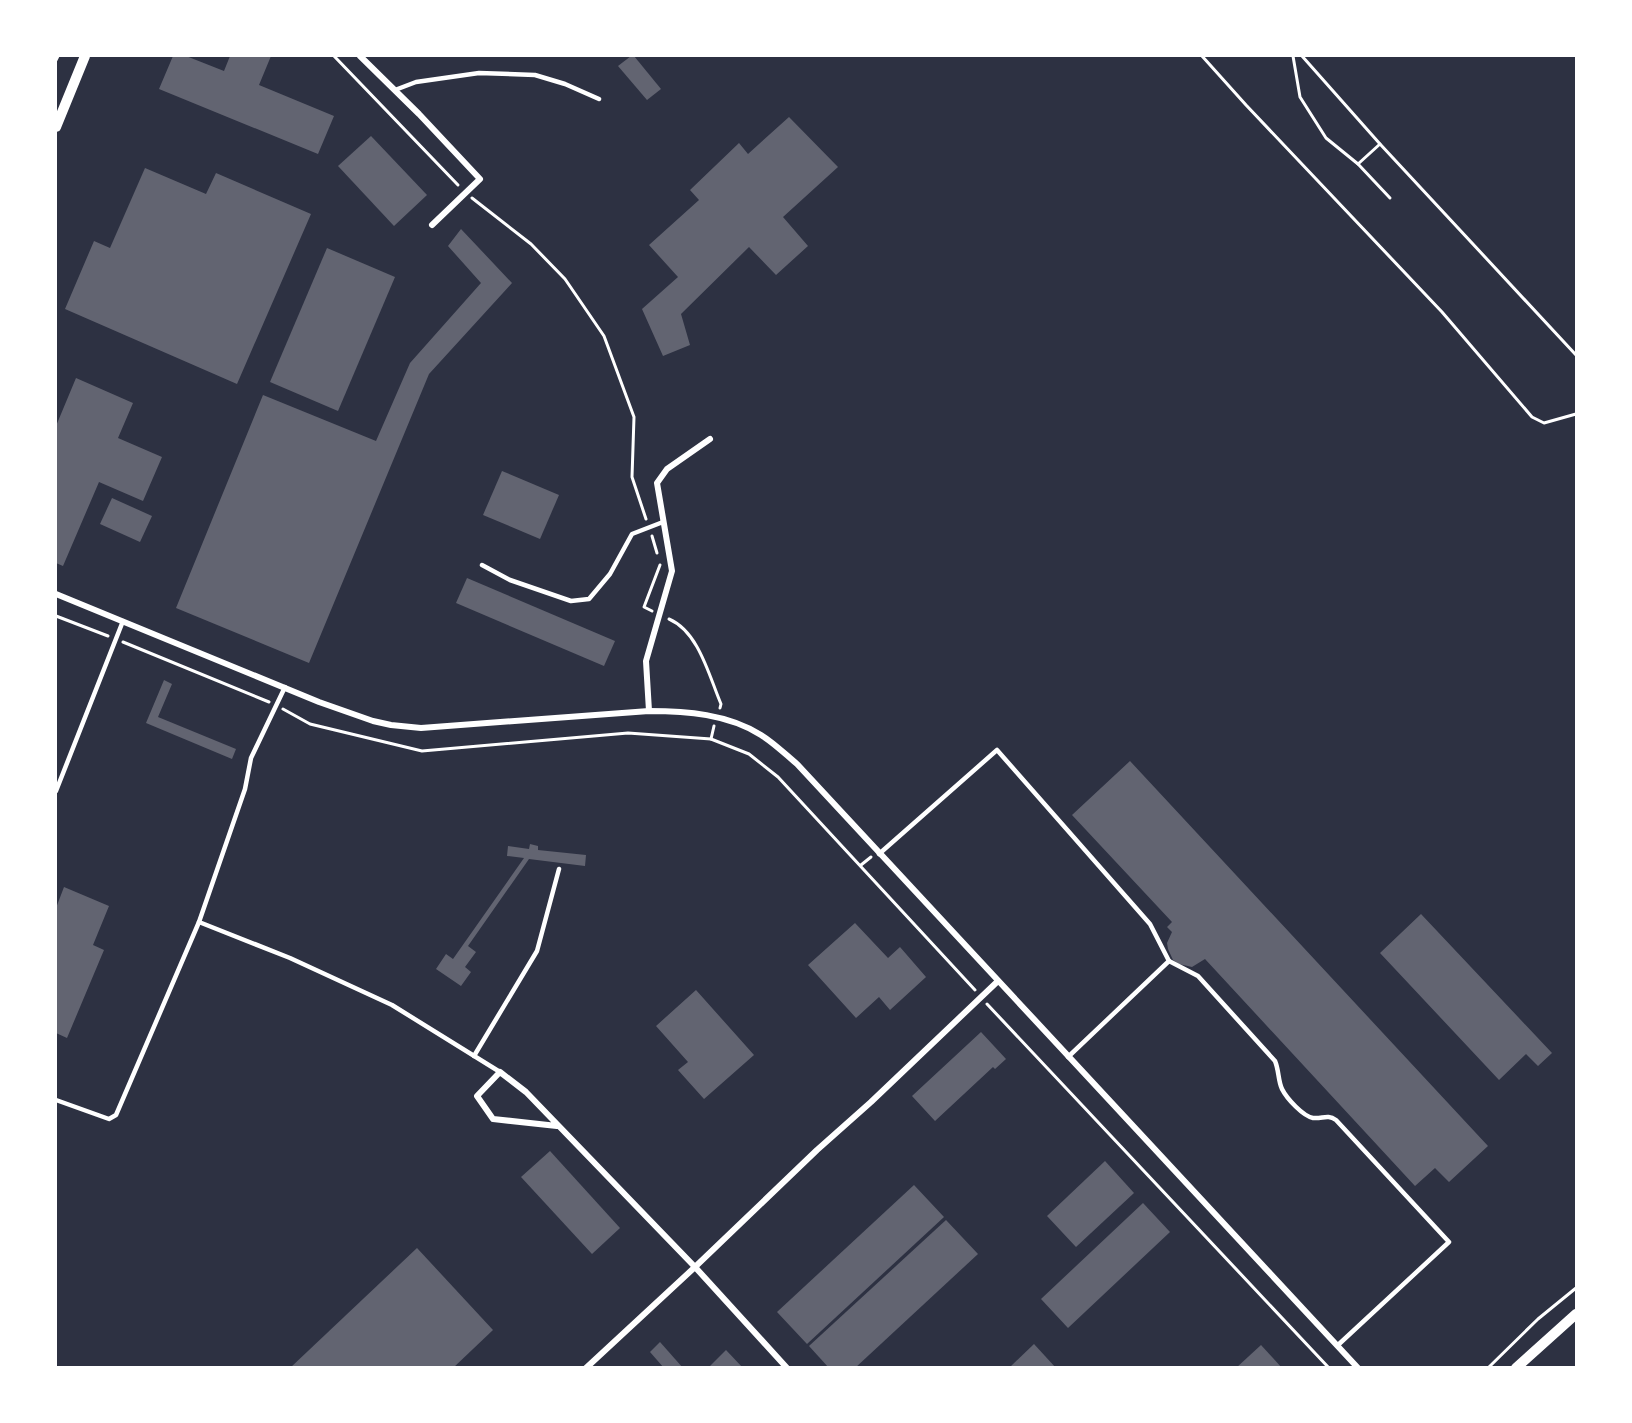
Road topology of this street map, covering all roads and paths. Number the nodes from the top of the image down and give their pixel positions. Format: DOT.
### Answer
graph roads {
  1 [pos="57,56"];
  2 [pos="85,56"];
  3 [pos="334,56"];
  4 [pos="360,56"];
  5 [pos="1202,56"];
  6 [pos="1293,56"];
  7 [pos="1302,56"];
  8 [pos="56,60"];
  9 [pos="395,90"];
  10 [pos="599,99"];
  11 [pos="56,127"];
  12 [pos="1380,144"];
  13 [pos="1358,164"];
  14 [pos="465,192"];
  15 [pos="1390,198"];
  16 [pos="432,225"];
  17 [pos="1576,355"];
  18 [pos="1576,414"];
  19 [pos="710,439"];
  20 [pos="663,522"];
  21 [pos="649,526"];
  22 [pos="658,554"];
  23 [pos="661,563"];
  24 [pos="482,565"];
  25 [pos="56,594"];
  26 [pos="660,615"];
  27 [pos="56,616"];
  28 [pos="123,620"];
  29 [pos="115,639"];
  30 [pos="285,687"];
  31 [pos="276,705"];
  32 [pos="649,711"];
  33 [pos="717,717"];
  34 [pos="711,739"];
  35 [pos="56,791"];
  36 [pos="879,854"];
  37 [pos="559,869"];
  38 [pos="199,922"];
  39 [pos="1169,961"];
  40 [pos="998,981"];
  41 [pos="981,998"];
  42 [pos="474,1056"];
  43 [pos="1068,1057"];
  44 [pos="500,1072"];
  45 [pos="56,1100"];
  46 [pos="557,1126"];
  47 [pos="695,1267"];
  48 [pos="1576,1288"];
  49 [pos="1576,1314"];
  50 [pos="1338,1345"];
  51 [pos="586,1368"];
  52 [pos="787,1368"];
  53 [pos="1329,1368"];
  54 [pos="1358,1368"];
  55 [pos="1488,1368"];
  56 [pos="1516,1368"];
  1 -- 8 [label="path"];
  2 -- 11 [label="street"];
  3 -- 14 [label="path"];
  4 -- 9 [label="street"];
  5 -- 18 [label="path"];
  6 -- 13 [label="path"];
  7 -- 12 [label="path"];
  9 -- 10 [label="lane"];
  9 -- 14 [label="street"];
  12 -- 13 [label="path"];
  12 -- 17 [label="path"];
  13 -- 15 [label="path"];
  14 -- 16 [label="street"];
  14 -- 21 [label="path"];
  19 -- 20 [label="street"];
  20 -- 21 [label="lane"];
  20 -- 26 [label="street"];
  21 -- 22 [label="path"];
  21 -- 24 [label="lane"];
  23 -- 26 [label="path"];
  25 -- 28 [label="street"];
  26 -- 32 [label="street"];
  26 -- 33 [label="path"];
  27 -- 29 [label="path"];
  28 -- 29 [label="lane"];
  28 -- 30 [label="street"];
  29 -- 31 [label="path"];
  29 -- 35 [label="lane"];
  30 -- 31 [label="lane"];
  30 -- 32 [label="street"];
  31 -- 34 [label="path"];
  31 -- 38 [label="lane"];
  32 -- 33 [label="street"];
  33 -- 34 [label="path"];
  33 -- 36 [label="street"];
  34 -- 41 [label="path"];
  36 -- 39 [label="lane"];
  36 -- 40 [label="street"];
  37 -- 42 [label="lane"];
  38 -- 42 [label="lane"];
  38 -- 45 [label="lane"];
  39 -- 43 [label="lane"];
  39 -- 50 [label="lane"];
  40 -- 41 [label="street"];
  40 -- 43 [label="street"];
  41 -- 47 [label="street"];
  41 -- 53 [label="path"];
  42 -- 44 [label="lane"];
  43 -- 50 [label="street"];
  44 -- 46 [label="street"];
  44 -- 46 [label="street"];
  46 -- 47 [label="street"];
  47 -- 51 [label="street"];
  47 -- 52 [label="street"];
  48 -- 55 [label="path"];
  49 -- 56 [label="street"];
  50 -- 54 [label="street"];
}
